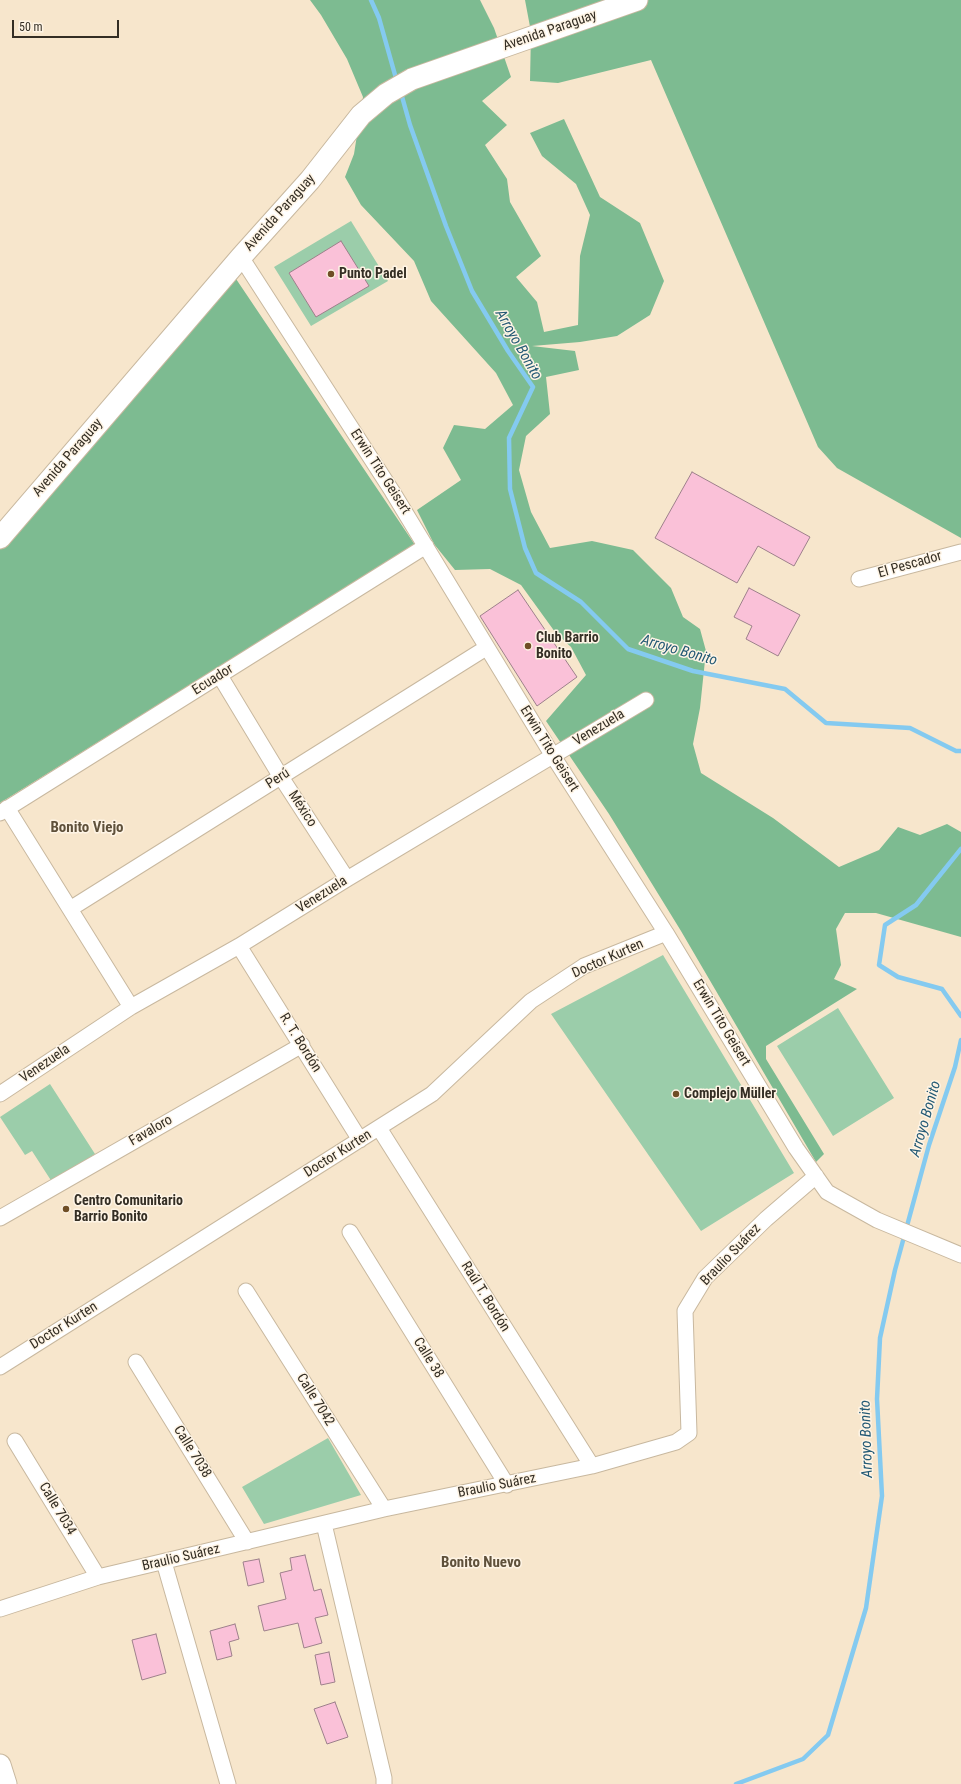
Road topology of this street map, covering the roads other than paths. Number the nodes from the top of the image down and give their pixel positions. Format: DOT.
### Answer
graph roads {
  1 [pos="637,0"];
  2 [pos="241,257"];
  3 [pos="0,538"];
  4 [pos="426,546"];
  5 [pos="961,552"];
  6 [pos="859,579"];
  7 [pos="486,648"];
  8 [pos="220,676"];
  9 [pos="646,700"];
  10 [pos="553,756"];
  11 [pos="281,777"];
  12 [pos="3,810"];
  13 [pos="347,879"];
  14 [pos="70,909"];
  15 [pos="666,933"];
  16 [pos="239,946"];
  17 [pos="132,1006"];
  18 [pos="302,1045"];
  19 [pos="0,1094"];
  20 [pos="379,1128"];
  21 [pos="360,1140"];
  22 [pos="816,1176"];
  23 [pos="0,1218"];
  24 [pos="350,1232"];
  25 [pos="961,1255"];
  26 [pos="246,1291"];
  27 [pos="136,1362"];
  28 [pos="0,1367"];
  29 [pos="15,1441"];
  30 [pos="592,1466"];
  31 [pos="507,1485"];
  32 [pos="384,1510"];
  33 [pos="324,1524"];
  34 [pos="247,1542"];
  35 [pos="164,1562"];
  36 [pos="98,1577"];
  37 [pos="0,1609"];
  38 [pos="0,1765"];
  39 [pos="6,1784"];
  40 [pos="228,1784"];
  41 [pos="384,1784"];
  1 -- 2 [label="main road, Avenida Paraguay"];
  2 -- 3 [label="main road, Avenida Paraguay"];
  2 -- 4 [label="street, Erwin Tito Geisert"];
  4 -- 7 [label="street, Erwin Tito Geisert"];
  4 -- 8 [label="street, Ecuador"];
  5 -- 6 [label="street, El Pescador"];
  7 -- 10 [label="street, Erwin Tito Geisert"];
  7 -- 11 [label="street, Perú"];
  8 -- 11 [label="street, México"];
  8 -- 12 [label="street, Ecuador"];
  9 -- 10 [label="street, Venezuela"];
  10 -- 13 [label="street, Venezuela"];
  10 -- 15 [label="street, Erwin Tito Geisert"];
  11 -- 13 [label="street, México"];
  11 -- 14 [label="street, Perú"];
  12 -- 14 [label="street"];
  13 -- 16 [label="street, Venezuela"];
  14 -- 17 [label="street"];
  15 -- 20 [label="street, Doctor Kurten"];
  15 -- 22 [label="street, Erwin Tito Geisert"];
  16 -- 17 [label="street, Venezuela"];
  16 -- 18 [label="street, R. T. Bordón"];
  17 -- 19 [label="street, Venezuela"];
  18 -- 21 [label="street, R. T. Bordón"];
  18 -- 23 [label="street, Favaloro"];
  20 -- 21 [label="street, Doctor Kurten"];
  20 -- 30 [label="street, Raúl T. Bordón"];
  21 -- 28 [label="street, Doctor Kurten"];
  22 -- 25 [label="street, Erwin Tito Geisert"];
  22 -- 30 [label="street, Braulio Suárez"];
  24 -- 31 [label="street, Calle 38"];
  26 -- 32 [label="street, Calle 7042"];
  27 -- 34 [label="street, Calle 7038"];
  29 -- 36 [label="street, Calle 7034"];
  30 -- 31 [label="street, Braulio Suárez"];
  31 -- 32 [label="street, Braulio Suárez"];
  32 -- 33 [label="street, Braulio Suárez"];
  33 -- 34 [label="street, Braulio Suárez"];
  33 -- 41 [label="street"];
  34 -- 35 [label="street, Braulio Suárez"];
  35 -- 36 [label="street, Braulio Suárez"];
  35 -- 40 [label="street"];
  36 -- 37 [label="street, Braulio Suárez"];
  38 -- 39 [label="main road"];
}
